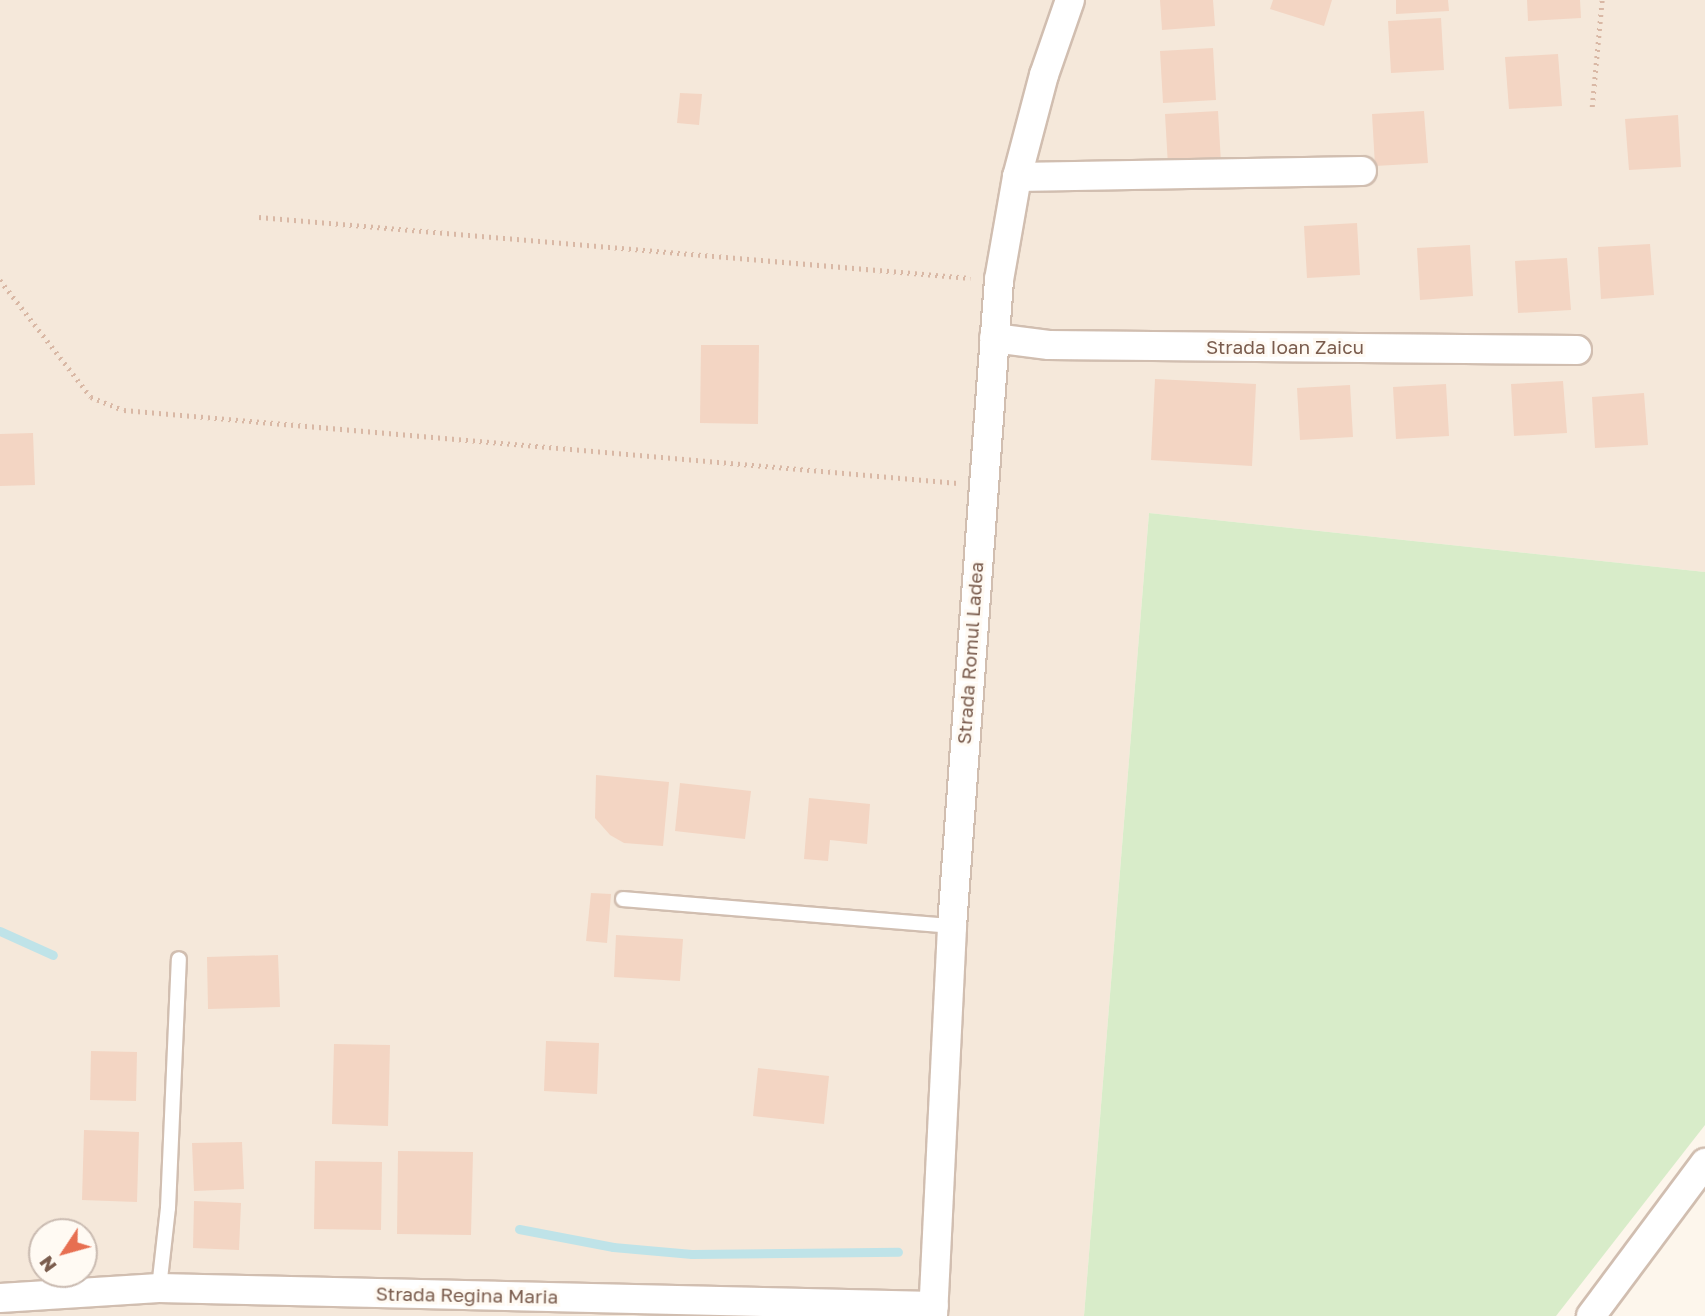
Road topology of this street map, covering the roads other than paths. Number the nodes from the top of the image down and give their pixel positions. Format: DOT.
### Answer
graph roads {
  1 [pos="1070,0"];
  2 [pos="1362,171"];
  3 [pos="1017,177"];
  4 [pos="994,338"];
  5 [pos="1577,349"];
  6 [pos="624,900"];
  7 [pos="952,926"];
  8 [pos="179,959"];
  9 [pos="1705,1163"];
  10 [pos="159,1288"];
  11 [pos="0,1298"];
  12 [pos="934,1311"];
  13 [pos="1591,1316"];
  1 -- 3 [label="street, Strada Romul Ladea"];
  2 -- 3 [label="street"];
  3 -- 4 [label="street, Strada Romul Ladea"];
  4 -- 5 [label="street, Strada Ioan Zaicu"];
  4 -- 7 [label="street, Strada Romul Ladea"];
  6 -- 7 [label="lane"];
  7 -- 12 [label="street, Strada Romul Ladea"];
  8 -- 10 [label="lane"];
  9 -- 13 [label="street"];
  10 -- 11 [label="street, Strada Regina Maria"];
  10 -- 12 [label="street, Strada Regina Maria"];
}
